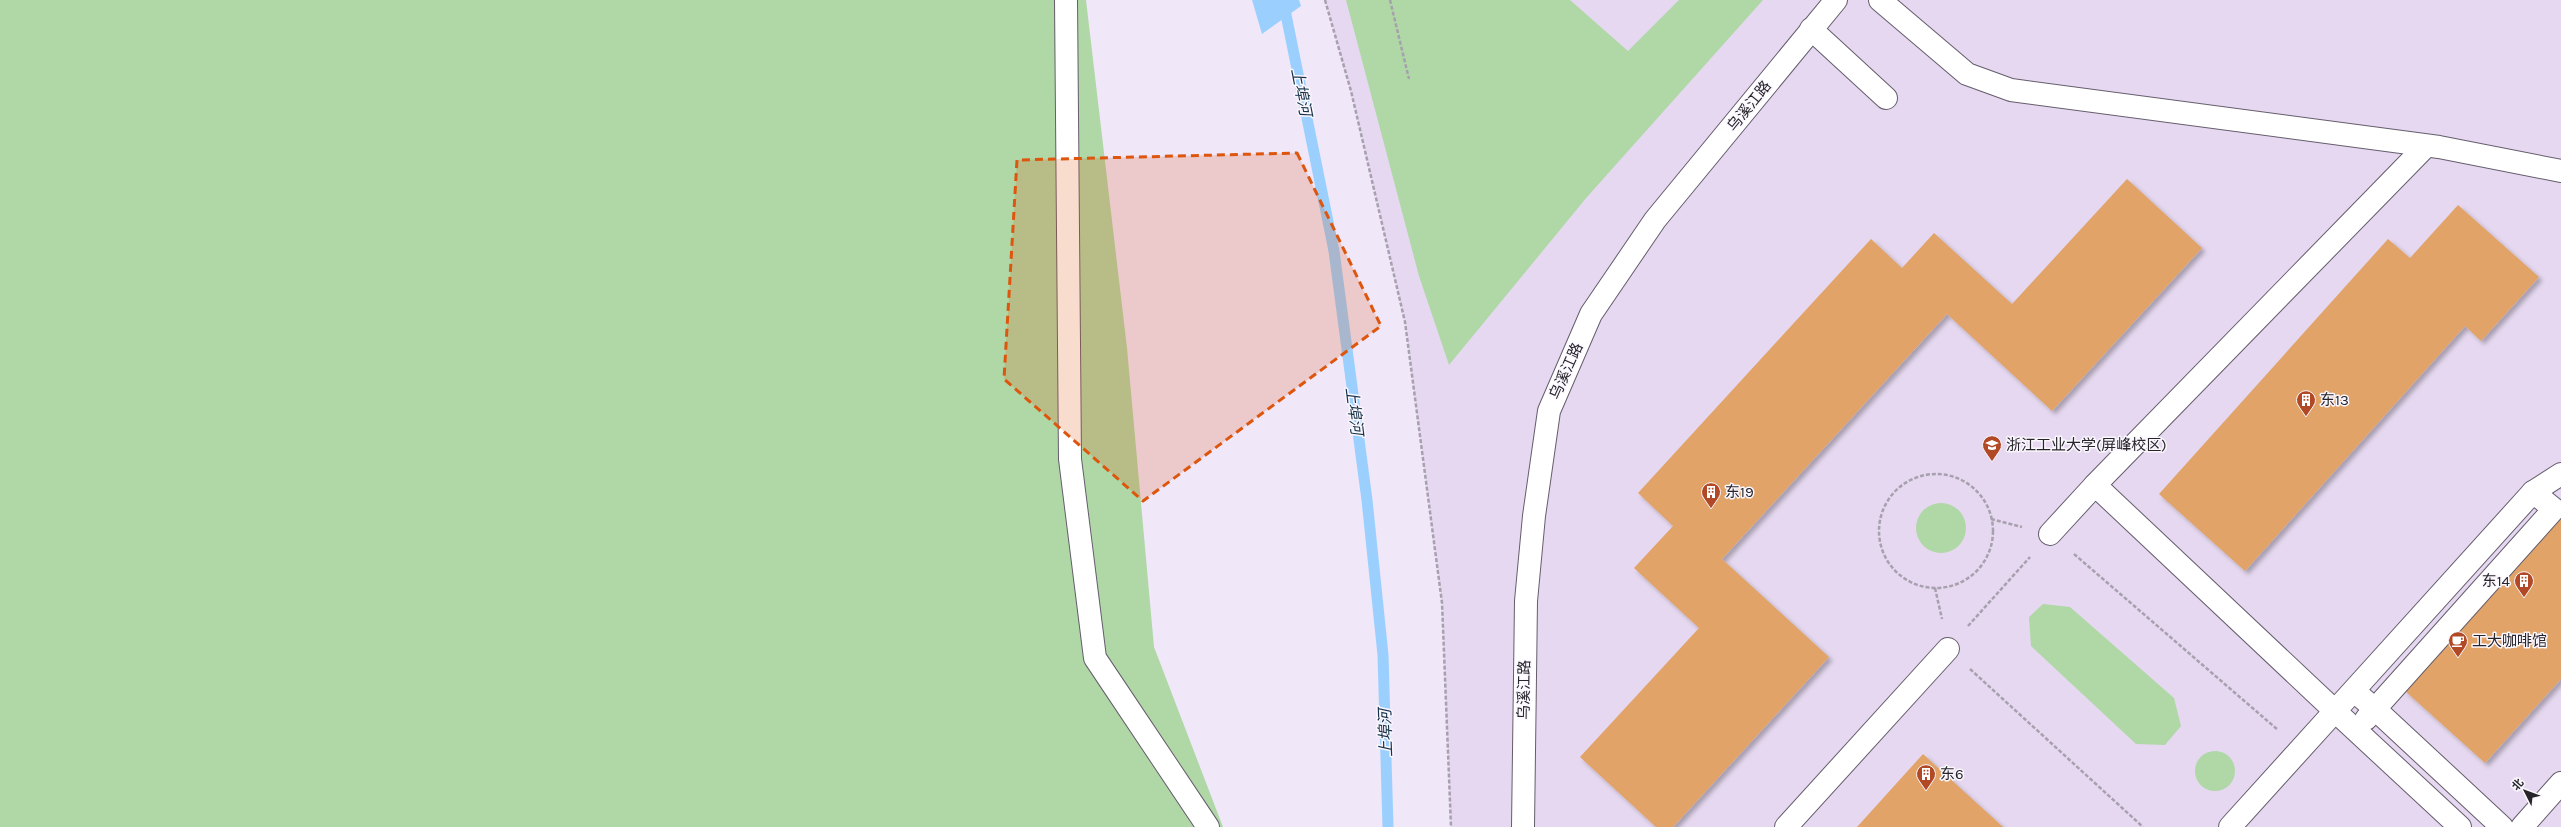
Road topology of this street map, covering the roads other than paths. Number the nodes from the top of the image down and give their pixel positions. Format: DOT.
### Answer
graph roads {
  1 [pos="1066,0"];
  2 [pos="1836,0"];
  3 [pos="1880,0"];
  4 [pos="1811,29"];
  5 [pos="1886,98"];
  6 [pos="2425,147"];
  7 [pos="2561,171"];
  8 [pos="2561,474"];
  9 [pos="2095,485"];
  10 [pos="2533,492"];
  11 [pos="2558,506"];
  12 [pos="2050,534"];
  13 [pos="1948,649"];
  14 [pos="2354,691"];
  15 [pos="2375,709"];
  16 [pos="2336,712"];
  17 [pos="2357,731"];
  18 [pos="2561,784"];
  19 [pos="1208,827"];
  20 [pos="1523,827"];
  21 [pos="1786,827"];
  22 [pos="2230,827"];
  23 [pos="2460,827"];
  24 [pos="2502,827"];
  25 [pos="2522,827"];
  1 -- 19 [label="street"];
  2 -- 4 [label="street, 乌溪江路"];
  3 -- 6 [label="street"];
  4 -- 5 [label="street"];
  4 -- 20 [label="street, 乌溪江路"];
  6 -- 7 [label="street"];
  6 -- 9 [label="street"];
  8 -- 10 [label="street"];
  9 -- 12 [label="street"];
  9 -- 16 [label="street"];
  10 -- 11 [label="street"];
  10 -- 14 [label="street"];
  11 -- 15 [label="street"];
  13 -- 21 [label="street"];
  14 -- 15 [label="street"];
  14 -- 16 [label="street"];
  15 -- 17 [label="street"];
  15 -- 24 [label="street"];
  16 -- 17 [label="street"];
  16 -- 22 [label="street"];
  17 -- 23 [label="street"];
  18 -- 25 [label="street"];
}
